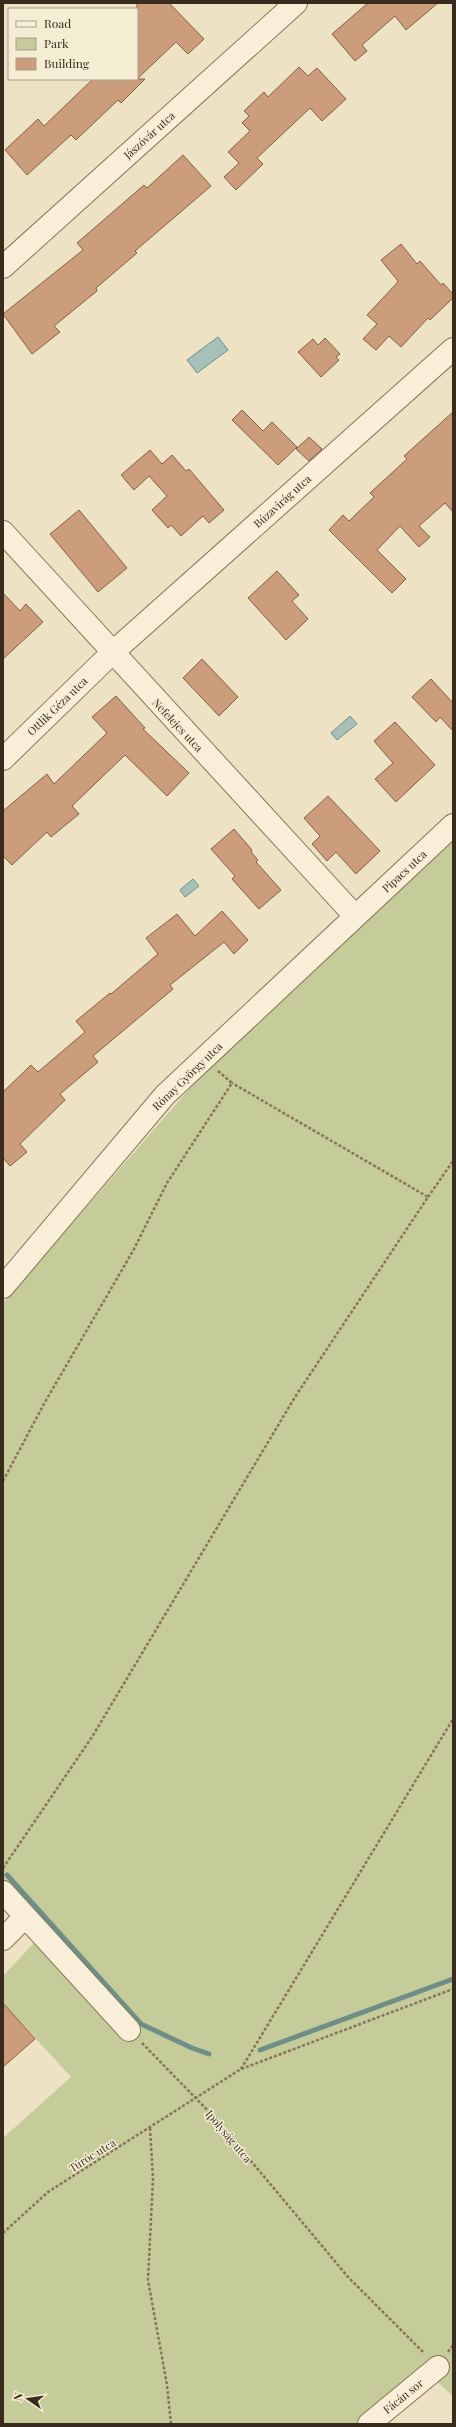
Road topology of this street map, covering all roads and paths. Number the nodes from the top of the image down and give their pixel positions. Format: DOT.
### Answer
graph roads {
  1 [pos="296,3"];
  2 [pos="3,267"];
  3 [pos="453,349"];
  4 [pos="3,532"];
  5 [pos="112,653"];
  6 [pos="3,759"];
  7 [pos="453,825"];
  8 [pos="355,916"];
  9 [pos="204,1059"];
  10 [pos="232,1082"];
  11 [pos="453,1161"];
  12 [pos="428,1197"];
  13 [pos="3,1287"];
  14 [pos="3,1481"];
  15 [pos="453,1719"];
  16 [pos="3,1868"];
  17 [pos="3,1892"];
  18 [pos="25,1917"];
  19 [pos="3,1939"];
  20 [pos="453,1989"];
  21 [pos="129,2030"];
  22 [pos="241,2069"];
  23 [pos="197,2098"];
  24 [pos="150,2128"];
  25 [pos="3,2233"];
  26 [pos="438,2367"];
  27 [pos="171,2424"];
  28 [pos="369,2424"];
  1 -- 2 [label="street, Jászóvár utca"];
  3 -- 5 [label="street, Búzavirág utca"];
  4 -- 5 [label="street, Nefelejcs utca"];
  5 -- 6 [label="street, Ottlik Géza utca"];
  5 -- 8 [label="street, Nefelejcs utca"];
  7 -- 8 [label="street, Pipacs utca"];
  8 -- 9 [label="street, Rónay György utca"];
  9 -- 10 [label="path"];
  9 -- 13 [label="street, Rónay György utca"];
  10 -- 12 [label="path"];
  10 -- 14 [label="path"];
  11 -- 12 [label="path"];
  12 -- 16 [label="path"];
  15 -- 22 [label="path"];
  17 -- 18 [label="street"];
  18 -- 19 [label="street"];
  18 -- 21 [label="street"];
  20 -- 22 [label="path"];
  21 -- 23 [label="path, Ipolyság utca"];
  22 -- 23 [label="path, Túróc utca"];
  23 -- 24 [label="path, Túróc utca"];
  23 -- 26 [label="path, Ipolyság utca"];
  24 -- 25 [label="path, Túróc utca"];
  24 -- 27 [label="path"];
  26 -- 28 [label="street, Fácán sor"];
}
